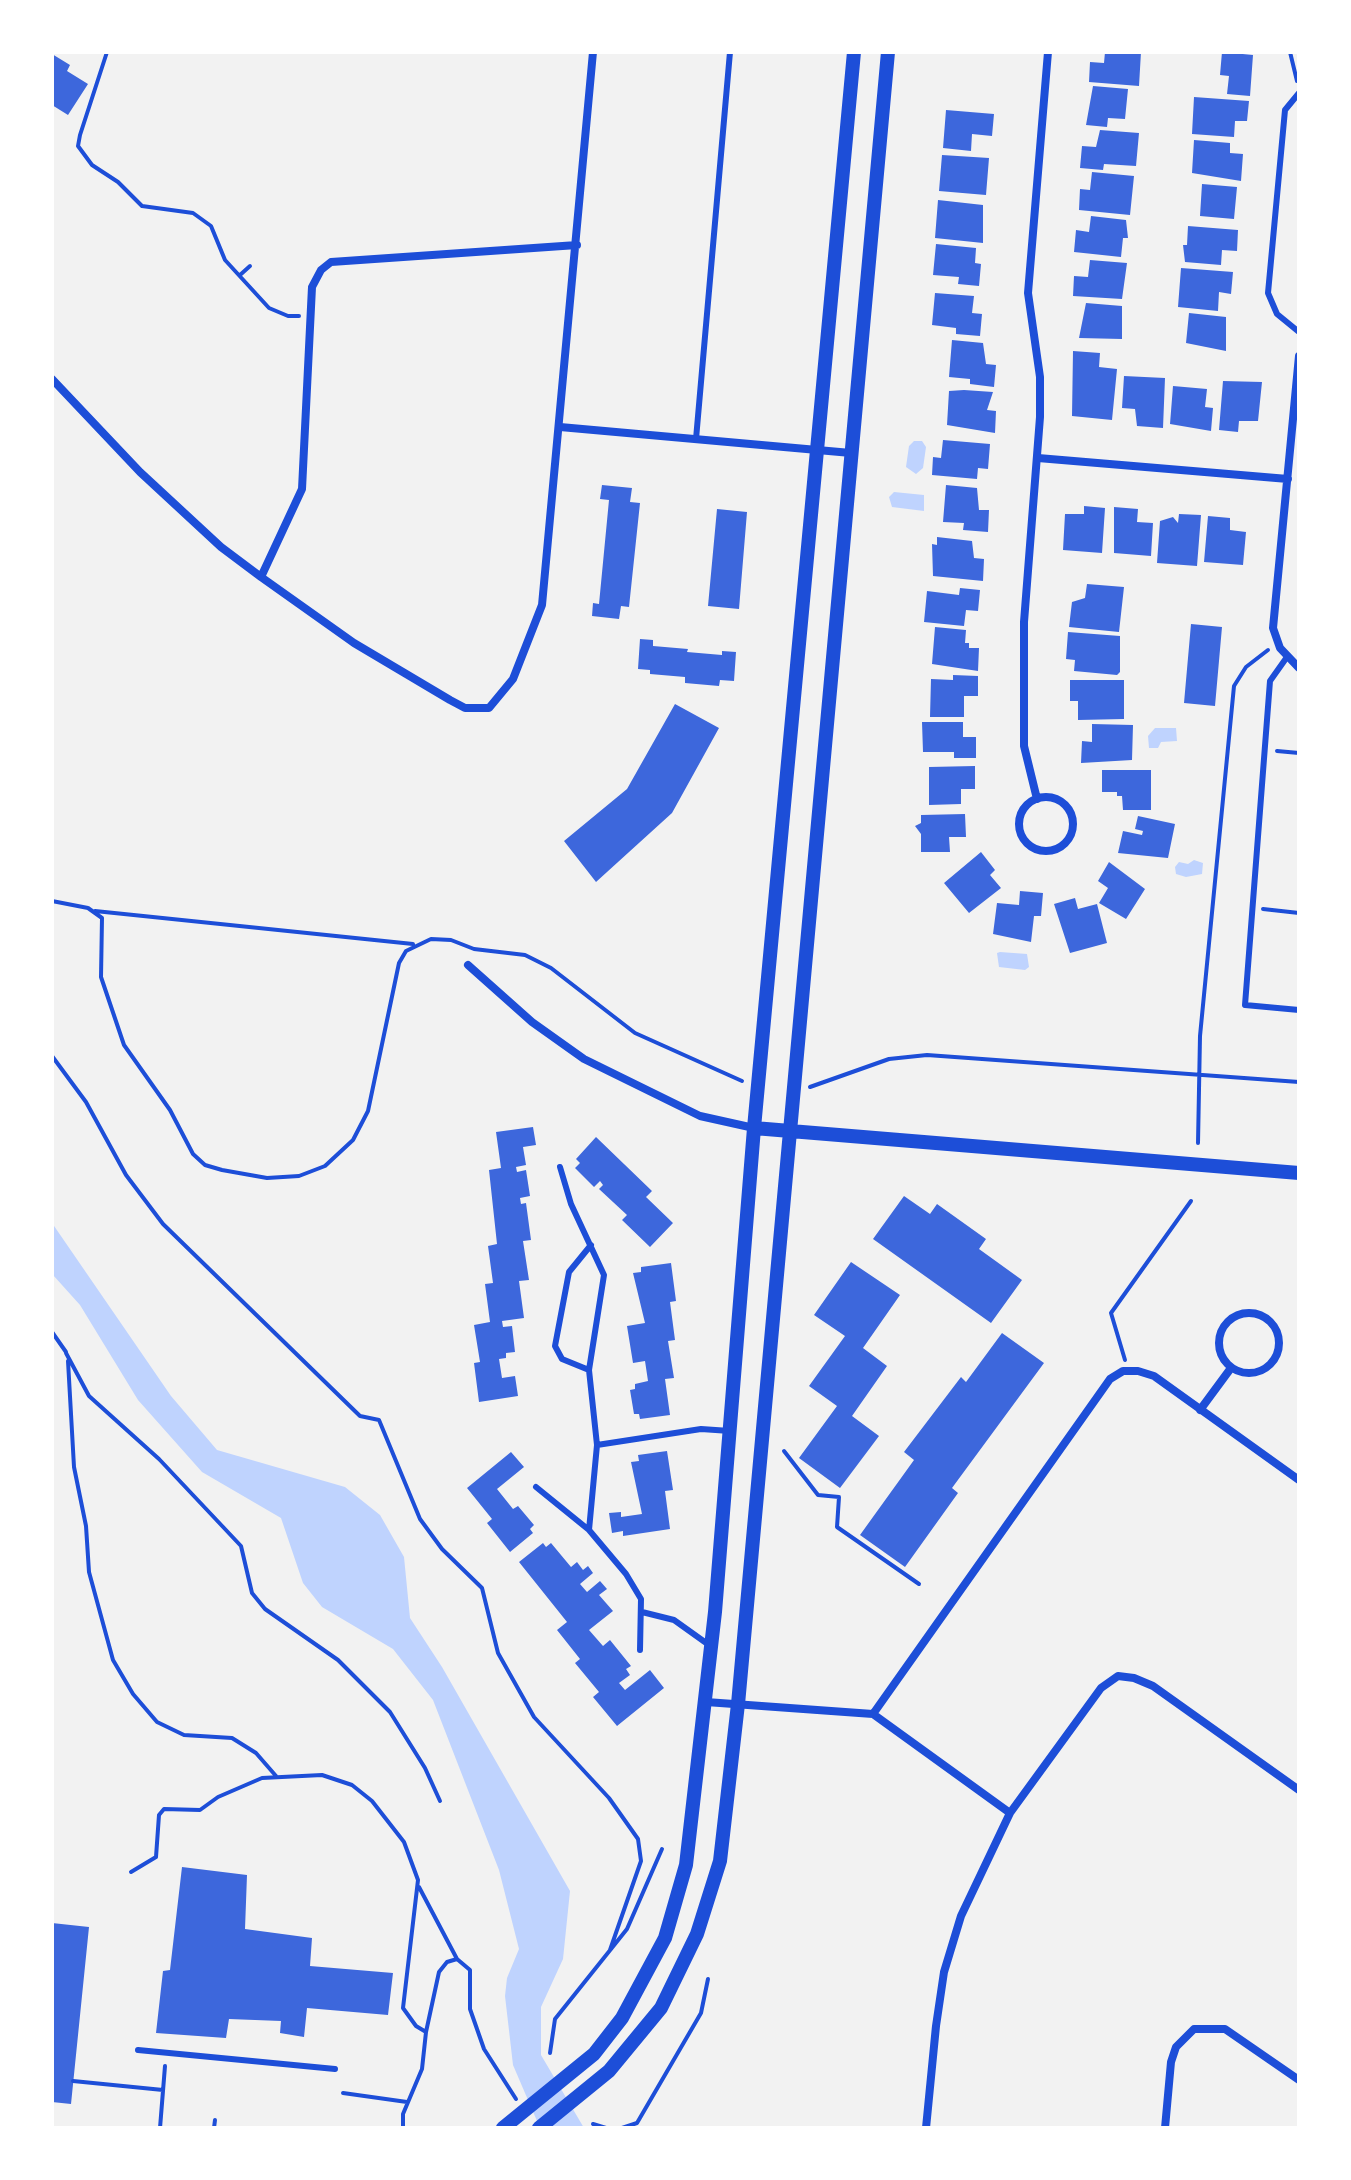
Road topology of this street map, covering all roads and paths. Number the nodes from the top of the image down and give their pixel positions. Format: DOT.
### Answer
graph roads {
  1 [pos="107,52"];
  2 [pos="593,52"];
  3 [pos="730,52"];
  4 [pos="854,52"];
  5 [pos="888,52"];
  6 [pos="1048,52"];
  7 [pos="1290,52"];
  8 [pos="1299,87"];
  9 [pos="1299,93"];
  10 [pos="577,245"];
  11 [pos="250,266"];
  12 [pos="240,275"];
  13 [pos="313,316"];
  14 [pos="1299,332"];
  15 [pos="1299,356"];
  16 [pos="52,379"];
  17 [pos="560,427"];
  18 [pos="696,439"];
  19 [pos="817,450"];
  20 [pos="851,453"];
  21 [pos="1038,458"];
  22 [pos="1288,479"];
  23 [pos="261,577"];
  24 [pos="1277,643"];
  25 [pos="1287,657"];
  26 [pos="1299,668"];
  27 [pos="1265,750"];
  28 [pos="1299,753"];
  29 [pos="1037,799"];
  30 [pos="52,901"];
  31 [pos="1253,908"];
  32 [pos="95,911"];
  33 [pos="1299,913"];
  34 [pos="415,944"];
  35 [pos="468,965"];
  36 [pos="1299,1010"];
  37 [pos="52,1056"];
  38 [pos="1198,1074"];
  39 [pos="1299,1082"];
  40 [pos="759,1083"];
  41 [pos="792,1086"];
  42 [pos="754,1128"];
  43 [pos="787,1131"];
  44 [pos="1198,1143"];
  45 [pos="560,1167"];
  46 [pos="1299,1173"];
  47 [pos="1191,1201"];
  48 [pos="591,1245"];
  49 [pos="52,1332"];
  50 [pos="66,1353"];
  51 [pos="1231,1368"];
  52 [pos="589,1370"];
  53 [pos="1128,1370"];
  54 [pos="1200,1410"];
  55 [pos="730,1431"];
  56 [pos="597,1445"];
  57 [pos="784,1451"];
  58 [pos="1299,1480"];
  59 [pos="536,1487"];
  60 [pos="589,1530"];
  61 [pos="919,1584"];
  62 [pos="642,1612"];
  63 [pos="711,1647"];
  64 [pos="640,1650"];
  65 [pos="706,1702"];
  66 [pos="738,1704"];
  67 [pos="873,1714"];
  68 [pos="276,1776"];
  69 [pos="1299,1790"];
  70 [pos="440,1801"];
  71 [pos="1010,1813"];
  72 [pos="662,1849"];
  73 [pos="131,1872"];
  74 [pos="418,1886"];
  75 [pos="610,1950"];
  76 [pos="457,1959"];
  77 [pos="708,1979"];
  78 [pos="426,2032"];
  79 [pos="138,2050"];
  80 [pos="550,2053"];
  81 [pos="165,2066"];
  82 [pos="335,2069"];
  83 [pos="1299,2080"];
  84 [pos="73,2081"];
  85 [pos="163,2090"];
  86 [pos="343,2093"];
  87 [pos="407,2102"];
  88 [pos="520,2104"];
  89 [pos="215,2120"];
  90 [pos="593,2124"];
  91 [pos="160,2128"];
  92 [pos="214,2128"];
  93 [pos="403,2128"];
  94 [pos="503,2128"];
  95 [pos="539,2128"];
  96 [pos="606,2128"];
  97 [pos="622,2128"];
  98 [pos="926,2128"];
  99 [pos="1165,2128"];
  1 -- 12 [label="path"];
  2 -- 10 [label="street"];
  3 -- 18 [label="lane"];
  4 -- 19 [label="street"];
  5 -- 20 [label="street"];
  6 -- 21 [label="street"];
  7 -- 8 [label="path"];
  9 -- 14 [label="lane"];
  10 -- 13 [label="street"];
  10 -- 17 [label="street"];
  11 -- 12 [label="path"];
  12 -- 13 [label="path"];
  13 -- 23 [label="street"];
  15 -- 22 [label="street"];
  16 -- 23 [label="street"];
  17 -- 18 [label="street"];
  17 -- 23 [label="street"];
  18 -- 19 [label="street"];
  19 -- 20 [label="street"];
  19 -- 40 [label="street"];
  20 -- 41 [label="street"];
  21 -- 22 [label="street"];
  21 -- 29 [label="street"];
  22 -- 24 [label="street"];
  24 -- 25 [label="street"];
  24 -- 38 [label="path"];
  25 -- 26 [label="street"];
  25 -- 27 [label="lane"];
  27 -- 28 [label="path"];
  27 -- 31 [label="lane"];
  29 -- 29 [label="street"];
  30 -- 32 [label="path"];
  31 -- 33 [label="path"];
  31 -- 36 [label="lane"];
  32 -- 34 [label="path"];
  32 -- 34 [label="path"];
  34 -- 40 [label="path"];
  35 -- 42 [label="street"];
  37 -- 75 [label="path"];
  38 -- 39 [label="path"];
  38 -- 41 [label="path"];
  38 -- 44 [label="path"];
  40 -- 42 [label="street"];
  41 -- 43 [label="street"];
  42 -- 43 [label="street"];
  42 -- 55 [label="street"];
  43 -- 46 [label="street"];
  43 -- 66 [label="street"];
  45 -- 48 [label="lane"];
  47 -- 53 [label="path"];
  48 -- 52 [label="lane"];
  48 -- 52 [label="lane"];
  49 -- 50 [label="path"];
  50 -- 68 [label="path"];
  50 -- 70 [label="path"];
  51 -- 51 [label="street"];
  51 -- 54 [label="street"];
  52 -- 56 [label="lane"];
  53 -- 54 [label="street"];
  53 -- 67 [label="street"];
  54 -- 58 [label="street"];
  55 -- 56 [label="lane"];
  55 -- 63 [label="street"];
  56 -- 60 [label="lane"];
  57 -- 61 [label="path"];
  59 -- 60 [label="lane"];
  60 -- 62 [label="lane"];
  62 -- 63 [label="lane"];
  62 -- 64 [label="lane"];
  63 -- 65 [label="street"];
  65 -- 66 [label="street"];
  65 -- 94 [label="street"];
  66 -- 67 [label="street"];
  66 -- 95 [label="street"];
  67 -- 71 [label="street"];
  68 -- 73 [label="path"];
  68 -- 74 [label="path"];
  69 -- 71 [label="street"];
  71 -- 98 [label="street"];
  72 -- 75 [label="path"];
  74 -- 76 [label="path"];
  74 -- 78 [label="path"];
  75 -- 80 [label="path"];
  76 -- 78 [label="path"];
  76 -- 88 [label="path"];
  77 -- 97 [label="path"];
  78 -- 87 [label="path"];
  79 -- 82 [label="lane"];
  81 -- 85 [label="path"];
  83 -- 99 [label="street"];
  84 -- 85 [label="path"];
  85 -- 91 [label="path"];
  86 -- 87 [label="path"];
  87 -- 93 [label="path"];
  89 -- 92 [label="path"];
  90 -- 96 [label="path"];
}
